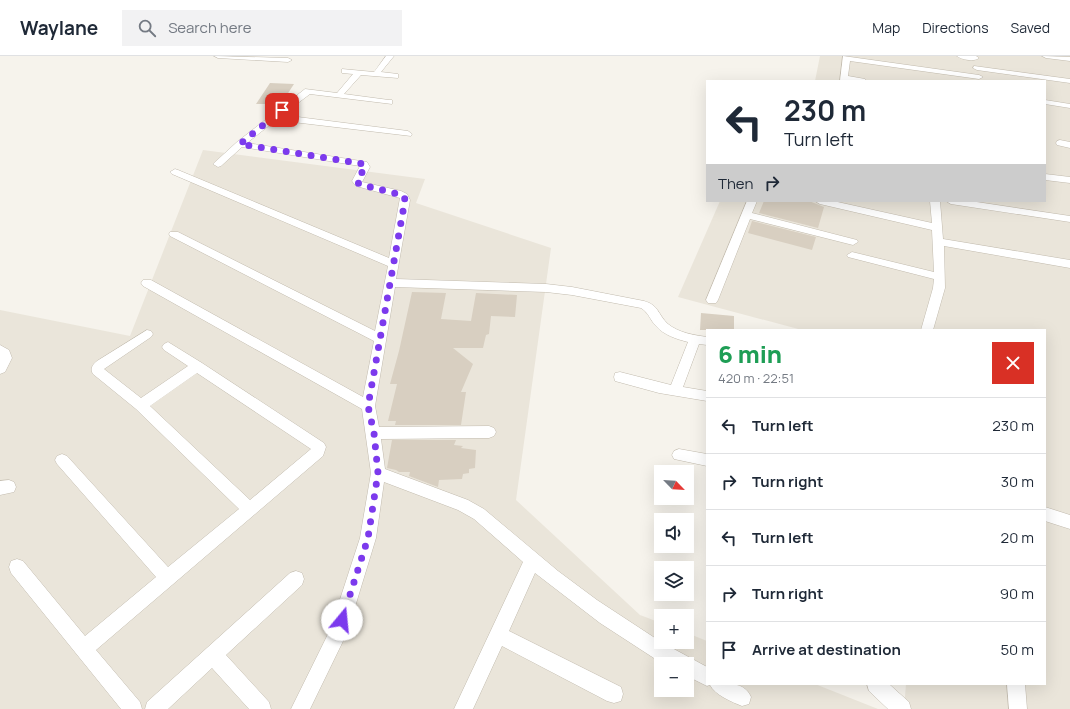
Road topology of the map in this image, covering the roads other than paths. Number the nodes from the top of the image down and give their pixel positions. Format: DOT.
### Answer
graph roads {
  1 [pos="218,56"];
  2 [pos="390,56"];
  3 [pos="961,56"];
  4 [pos="1046,56"];
  5 [pos="846,57"];
  6 [pos="975,57"];
  7 [pos="1070,59"];
  8 [pos="288,60"];
  9 [pos="977,68"];
  10 [pos="345,70"];
  11 [pos="359,72"];
  12 [pos="376,74"];
  13 [pos="395,76"];
  14 [pos="980,79"];
  15 [pos="844,80"];
  16 [pos="1070,81"];
  17 [pos="339,95"];
  18 [pos="389,102"];
  19 [pos="1046,102"];
  20 [pos="1070,106"];
  21 [pos="274,117"];
  22 [pos="408,134"];
  23 [pos="1060,143"];
  24 [pos="240,144"];
  25 [pos="1070,145"];
  26 [pos="218,164"];
  27 [pos="175,172"];
  28 [pos="1046,177"];
  29 [pos="1070,180"];
  30 [pos="752,202"];
  31 [pos="824,202"];
  32 [pos="934,202"];
  33 [pos="959,202"];
  34 [pos="746,215"];
  35 [pos="1070,219"];
  36 [pos="938,228"];
  37 [pos="174,234"];
  38 [pos="853,242"];
  39 [pos="939,242"];
  40 [pos="852,255"];
  41 [pos="393,264"];
  42 [pos="1070,264"];
  43 [pos="940,277"];
  44 [pos="147,283"];
  45 [pos="390,283"];
  46 [pos="712,300"];
  47 [pos="927,329"];
  48 [pos="147,334"];
  49 [pos="380,338"];
  50 [pos="701,340"];
  51 [pos="168,347"];
  52 [pos="0,350"];
  53 [pos="198,366"];
  54 [pos="0,369"];
  55 [pos="620,377"];
  56 [pos="675,391"];
  57 [pos="706,396"];
  58 [pos="141,405"];
  59 [pos="368,406"];
  60 [pos="489,432"];
  61 [pos="374,433"];
  62 [pos="679,456"];
  63 [pos="62,460"];
  64 [pos="706,460"];
  65 [pos="378,473"];
  66 [pos="250,510"];
  67 [pos="1046,514"];
  68 [pos="1070,522"];
  69 [pos="533,560"];
  70 [pos="17,567"];
  71 [pos="168,579"];
  72 [pos="296,579"];
  73 [pos="498,635"];
  74 [pos="84,648"];
  75 [pos="213,655"];
  76 [pos="670,657"];
  77 [pos="694,670"];
  78 [pos="706,676"];
  79 [pos="721,685"];
  80 [pos="877,685"];
  81 [pos="1016,685"];
  82 [pos="614,694"];
  83 [pos="742,696"];
  84 [pos="133,709"];
  85 [pos="154,709"];
  86 [pos="262,709"];
  87 [pos="300,709"];
  88 [pos="462,709"];
  89 [pos="902,709"];
  90 [pos="1018,709"];
  1 -- 8 [label="street"];
  2 -- 12 [label="street"];
  3 -- 6 [label="street"];
  4 -- 7 [label="street"];
  5 -- 14 [label="street"];
  5 -- 15 [label="street"];
  6 -- 9 [label="street"];
  9 -- 14 [label="street"];
  9 -- 16 [label="street"];
  10 -- 11 [label="street"];
  11 -- 12 [label="street"];
  11 -- 17 [label="street"];
  12 -- 13 [label="street"];
  17 -- 18 [label="street"];
  17 -- 21 [label="street"];
  19 -- 20 [label="street"];
  21 -- 22 [label="street"];
  21 -- 24 [label="street"];
  23 -- 25 [label="street"];
  24 -- 26 [label="street"];
  24 -- 41 [label="street"];
  27 -- 41 [label="street"];
  28 -- 29 [label="street"];
  30 -- 34 [label="street"];
  31 -- 36 [label="street"];
  32 -- 36 [label="street"];
  33 -- 35 [label="street"];
  34 -- 38 [label="street"];
  34 -- 46 [label="street"];
  36 -- 39 [label="street"];
  37 -- 49 [label="street"];
  39 -- 42 [label="street"];
  39 -- 43 [label="street"];
  40 -- 43 [label="street"];
  41 -- 45 [label="street"];
  43 -- 47 [label="street"];
  44 -- 59 [label="street"];
  45 -- 49 [label="street"];
  45 -- 50 [label="street"];
  48 -- 58 [label="street"];
  49 -- 59 [label="street"];
  50 -- 56 [label="street"];
  51 -- 53 [label="street"];
  52 -- 54 [label="street"];
  53 -- 58 [label="street"];
  53 -- 66 [label="street"];
  55 -- 56 [label="street"];
  56 -- 57 [label="street"];
  58 -- 66 [label="street"];
  59 -- 61 [label="street"];
  60 -- 61 [label="street"];
  61 -- 65 [label="street"];
  62 -- 64 [label="street"];
  63 -- 71 [label="street"];
  65 -- 69 [label="street"];
  65 -- 87 [label="street"];
  66 -- 71 [label="street"];
  67 -- 68 [label="street"];
  69 -- 73 [label="street"];
  69 -- 76 [label="street"];
  70 -- 74 [label="street"];
  71 -- 74 [label="street"];
  72 -- 75 [label="street"];
  73 -- 82 [label="street"];
  73 -- 88 [label="street"];
  74 -- 84 [label="street"];
  75 -- 85 [label="street"];
  75 -- 86 [label="street"];
  77 -- 78 [label="street"];
  79 -- 83 [label="street"];
  80 -- 89 [label="street"];
  81 -- 90 [label="street"];
}
